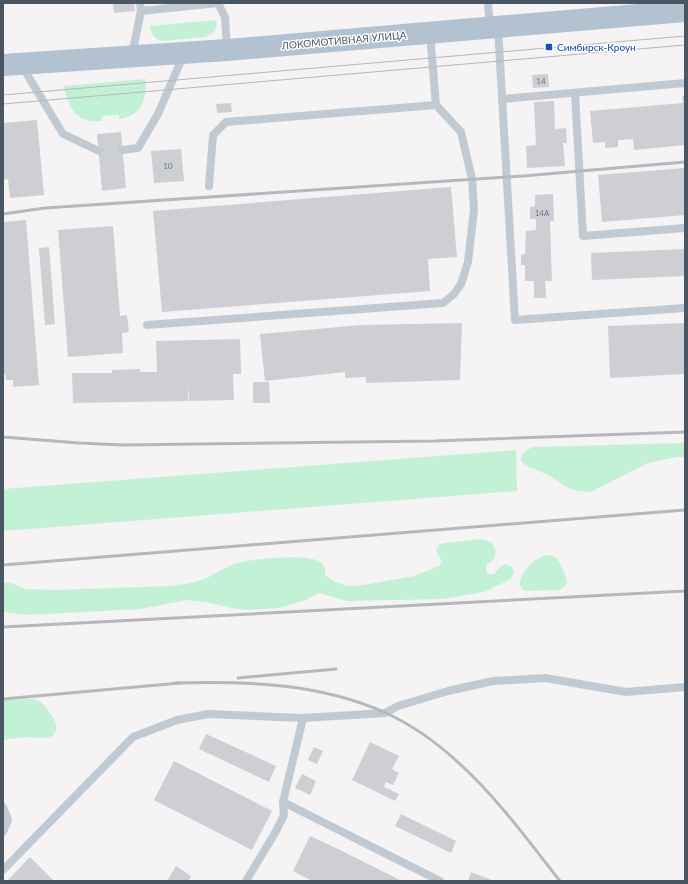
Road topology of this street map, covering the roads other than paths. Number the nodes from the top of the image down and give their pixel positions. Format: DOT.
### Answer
graph roads {
  1 [pos="218,3"];
  2 [pos="488,3"];
  3 [pos="140,7"];
  4 [pos="685,11"];
  5 [pos="494,27"];
  6 [pos="430,32"];
  7 [pos="227,50"];
  8 [pos="185,53"];
  9 [pos="132,57"];
  10 [pos="12,65"];
  11 [pos="685,84"];
  12 [pos="575,93"];
  13 [pos="502,99"];
  14 [pos="436,105"];
  15 [pos="122,150"];
  16 [pos="99,151"];
  17 [pos="209,186"];
  18 [pos="685,228"];
  19 [pos="685,308"];
  20 [pos="147,325"];
  21 [pos="685,687"];
  22 [pos="303,718"];
  23 [pos="283,802"];
  24 [pos="3,807"];
  25 [pos="3,832"];
  26 [pos="3,870"];
  27 [pos="246,881"];
  28 [pos="440,881"];
  1 -- 3 [label="lane"];
  1 -- 7 [label="lane"];
  2 -- 5 [label="lane"];
  3 -- 9 [label="lane"];
  4 -- 5 [label="main road, ЛОКОМОТИВНАЯ УЛИЦА"];
  5 -- 6 [label="main road, ЛОКОМОТИВНАЯ УЛИЦА"];
  5 -- 13 [label="lane"];
  6 -- 7 [label="main road, ЛОКОМОТИВНАЯ УЛИЦА"];
  6 -- 14 [label="lane"];
  7 -- 8 [label="main road, ЛОКОМОТИВНАЯ УЛИЦА"];
  8 -- 9 [label="main road, ЛОКОМОТИВНАЯ УЛИЦА"];
  8 -- 15 [label="lane"];
  9 -- 10 [label="main road, ЛОКОМОТИВНАЯ УЛИЦА"];
  10 -- 16 [label="lane"];
  11 -- 12 [label="lane"];
  12 -- 13 [label="lane"];
  12 -- 18 [label="lane"];
  13 -- 19 [label="lane"];
  14 -- 17 [label="lane"];
  14 -- 20 [label="lane"];
  21 -- 22 [label="lane"];
  22 -- 23 [label="lane"];
  22 -- 26 [label="lane"];
  23 -- 27 [label="lane"];
  23 -- 28 [label="lane"];
  24 -- 25 [label="lane"];
}
